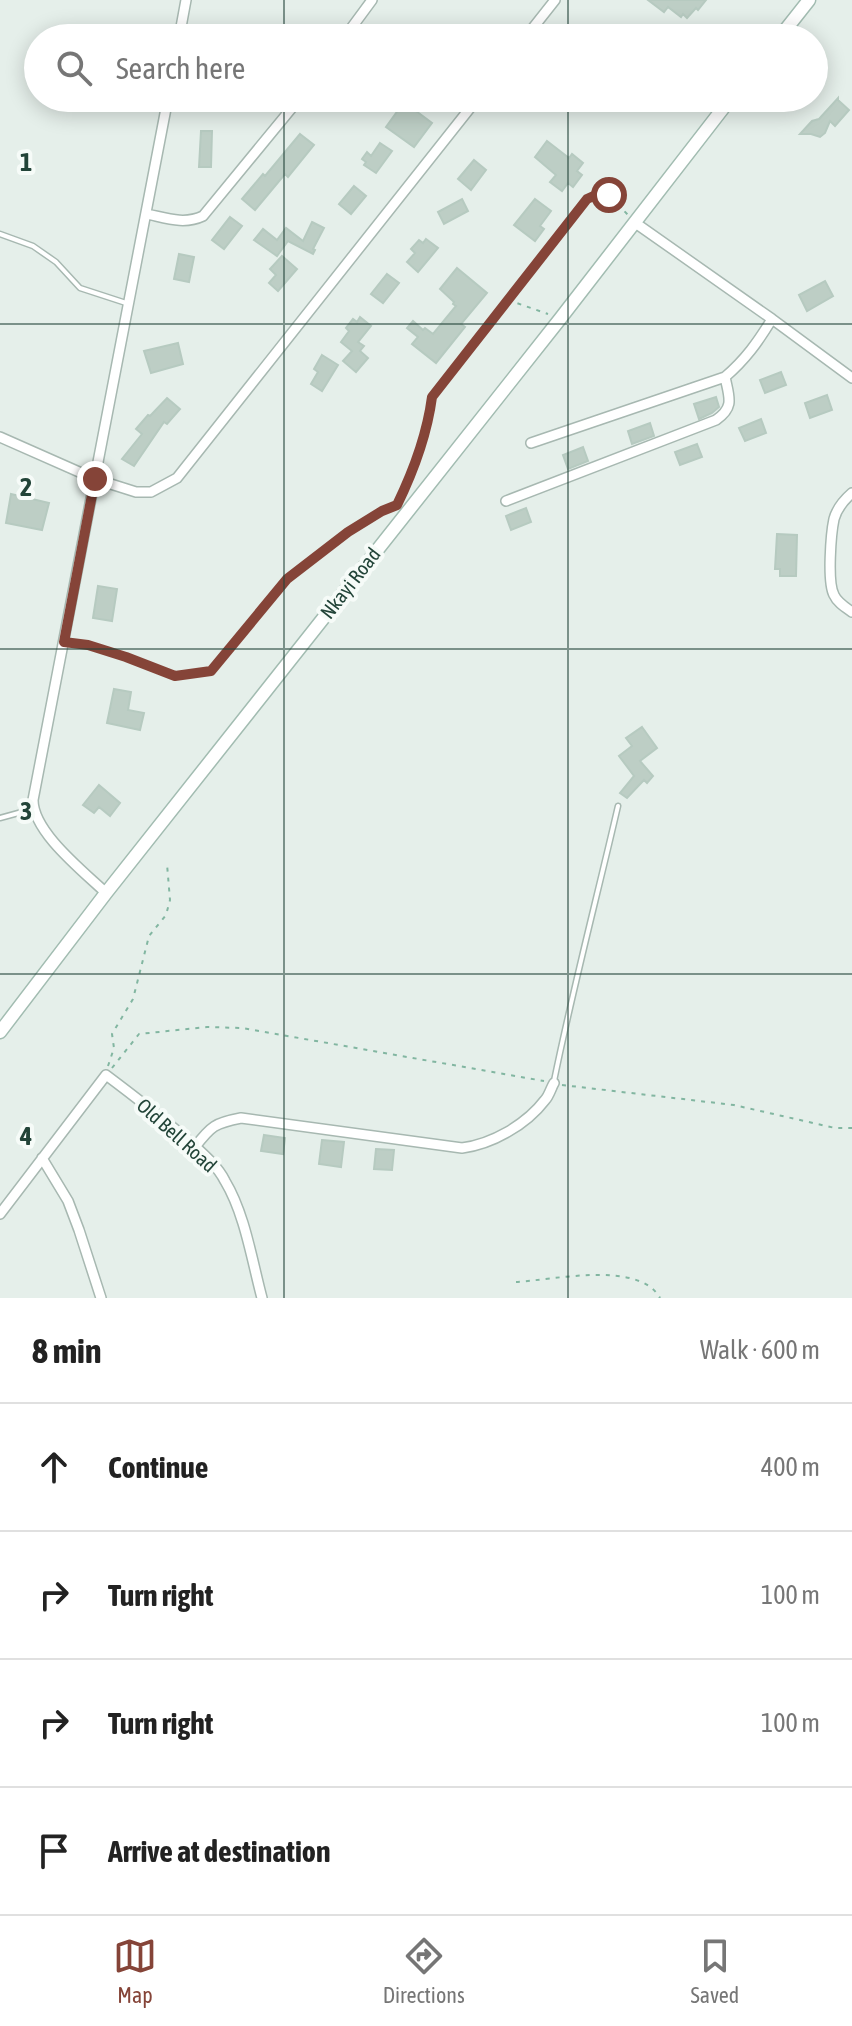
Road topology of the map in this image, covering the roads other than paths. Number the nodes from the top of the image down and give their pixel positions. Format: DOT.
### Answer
graph roads {
  1 [pos="186,0"];
  2 [pos="372,0"];
  3 [pos="555,0"];
  4 [pos="809,0"];
  5 [pos="182,24"];
  6 [pos="354,24"];
  7 [pos="536,24"];
  8 [pos="790,24"];
  9 [pos="165,112"];
  10 [pos="288,112"];
  11 [pos="467,112"];
  12 [pos="720,112"];
  13 [pos="147,214"];
  14 [pos="634,222"];
  15 [pos="0,234"];
  16 [pos="128,304"];
  17 [pos="772,319"];
  18 [pos="725,377"];
  19 [pos="852,378"];
  20 [pos="0,437"];
  21 [pos="531,443"];
  22 [pos="95,479"];
  23 [pos="852,493"];
  24 [pos="506,501"];
  25 [pos="852,612"];
  26 [pos="618,806"];
  27 [pos="33,809"];
  28 [pos="0,818"];
  29 [pos="106,893"];
  30 [pos="0,1032"];
  31 [pos="554,1083"];
  32 [pos="195,1147"];
  33 [pos="42,1158"];
  34 [pos="0,1214"];
  35 [pos="101,1298"];
  36 [pos="262,1298"];
  1 -- 5 [label="street"];
  2 -- 6 [label="street"];
  3 -- 7 [label="street"];
  4 -- 8 [label="main road"];
  9 -- 13 [label="street"];
  10 -- 13 [label="street"];
  11 -- 22 [label="street"];
  12 -- 14 [label="main road, Nkayi Road"];
  13 -- 16 [label="street"];
  14 -- 17 [label="street"];
  14 -- 29 [label="main road, Nkayi Road"];
  15 -- 16 [label="lane"];
  16 -- 22 [label="street"];
  17 -- 18 [label="street"];
  17 -- 19 [label="street"];
  18 -- 21 [label="street"];
  18 -- 24 [label="street"];
  20 -- 22 [label="street"];
  22 -- 27 [label="street"];
  23 -- 25 [label="street"];
  26 -- 31 [label="lane"];
  27 -- 28 [label="lane"];
  27 -- 29 [label="street"];
  29 -- 30 [label="main road, Nkayi Road"];
  31 -- 32 [label="street"];
  32 -- 33 [label="street, Old Bell Road"];
  32 -- 36 [label="street, Old Bell Road"];
  33 -- 34 [label="street"];
  33 -- 35 [label="street"];
}
